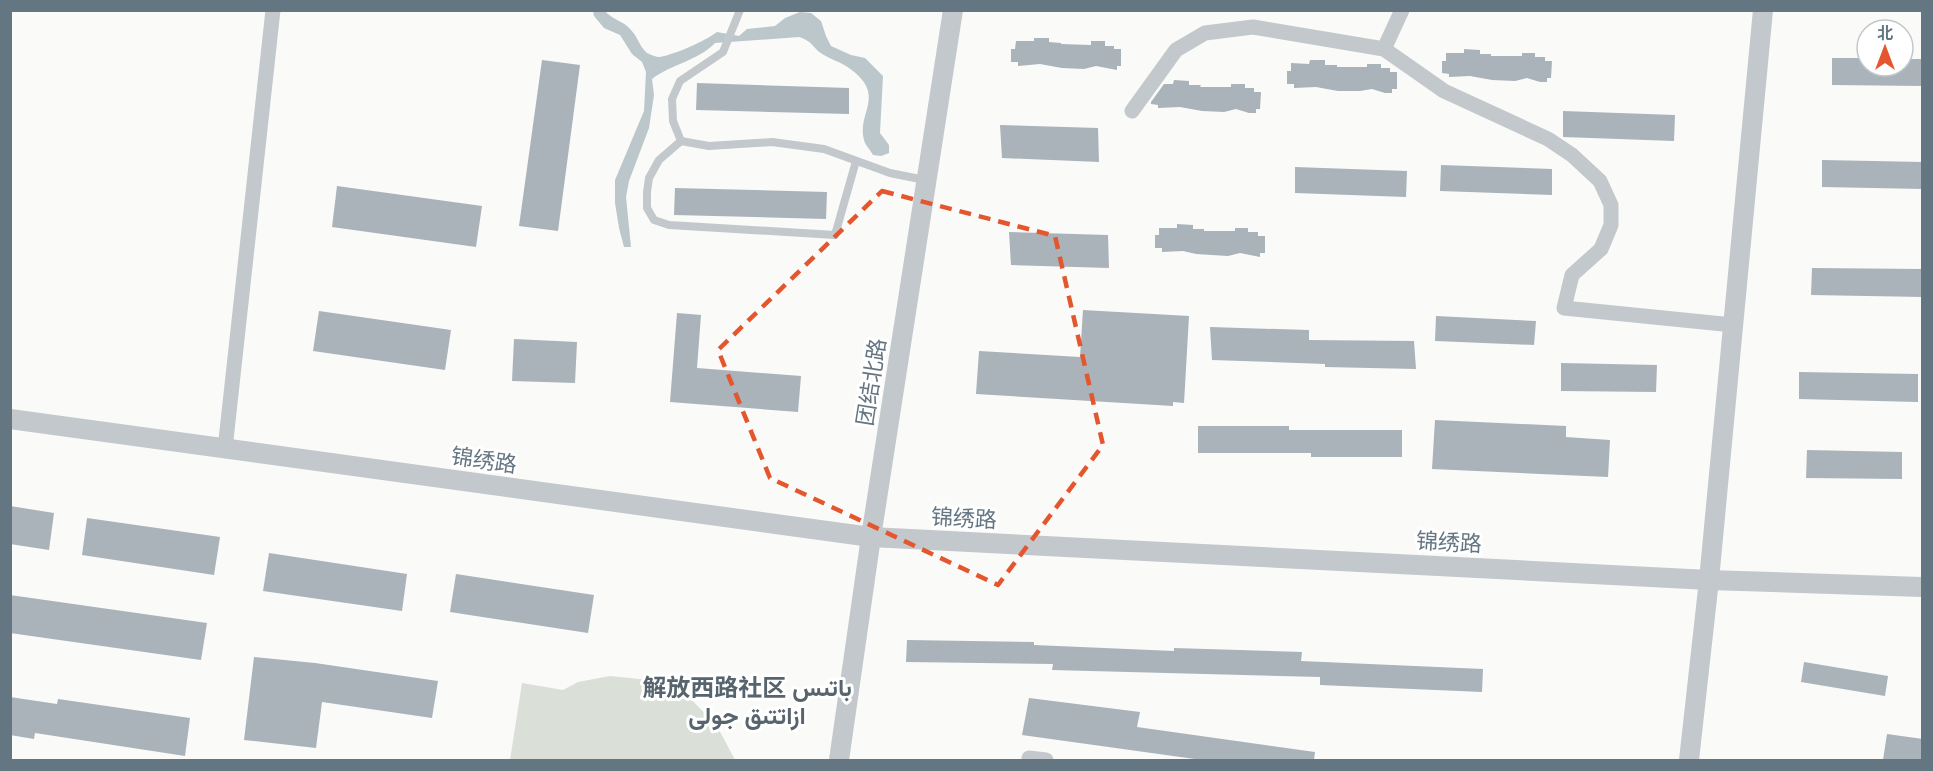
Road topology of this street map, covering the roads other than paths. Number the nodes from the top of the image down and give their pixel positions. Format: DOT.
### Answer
graph roads {
  1 [pos="273,10"];
  2 [pos="740,10"];
  3 [pos="953,10"];
  4 [pos="1402,10"];
  5 [pos="1763,10"];
  6 [pos="1384,49"];
  7 [pos="1132,111"];
  8 [pos="681,141"];
  9 [pos="856,160"];
  10 [pos="927,180"];
  11 [pos="1733,326"];
  12 [pos="10,419"];
  13 [pos="225,449"];
  14 [pos="871,537"];
  15 [pos="1709,580"];
  16 [pos="1923,587"];
  17 [pos="1029,758"];
  18 [pos="838,760"];
  19 [pos="1046,760"];
  20 [pos="1689,760"];
  1 -- 13 [label="street"];
  2 -- 8 [label="lane"];
  3 -- 10 [label="street, 团结北路"];
  4 -- 6 [label="street"];
  5 -- 11 [label="street"];
  6 -- 7 [label="street"];
  6 -- 11 [label="street"];
  8 -- 9 [label="lane"];
  8 -- 9 [label="lane"];
  9 -- 10 [label="lane"];
  10 -- 14 [label="street, 团结北路"];
  11 -- 15 [label="street"];
  12 -- 13 [label="street, 锦绣路"];
  13 -- 14 [label="street, 锦绣路"];
  14 -- 15 [label="street, 锦绣路"];
  14 -- 18 [label="street, 团结北路"];
  15 -- 16 [label="street, 锦绣路"];
  15 -- 20 [label="street"];
  17 -- 19 [label="street"];
}
